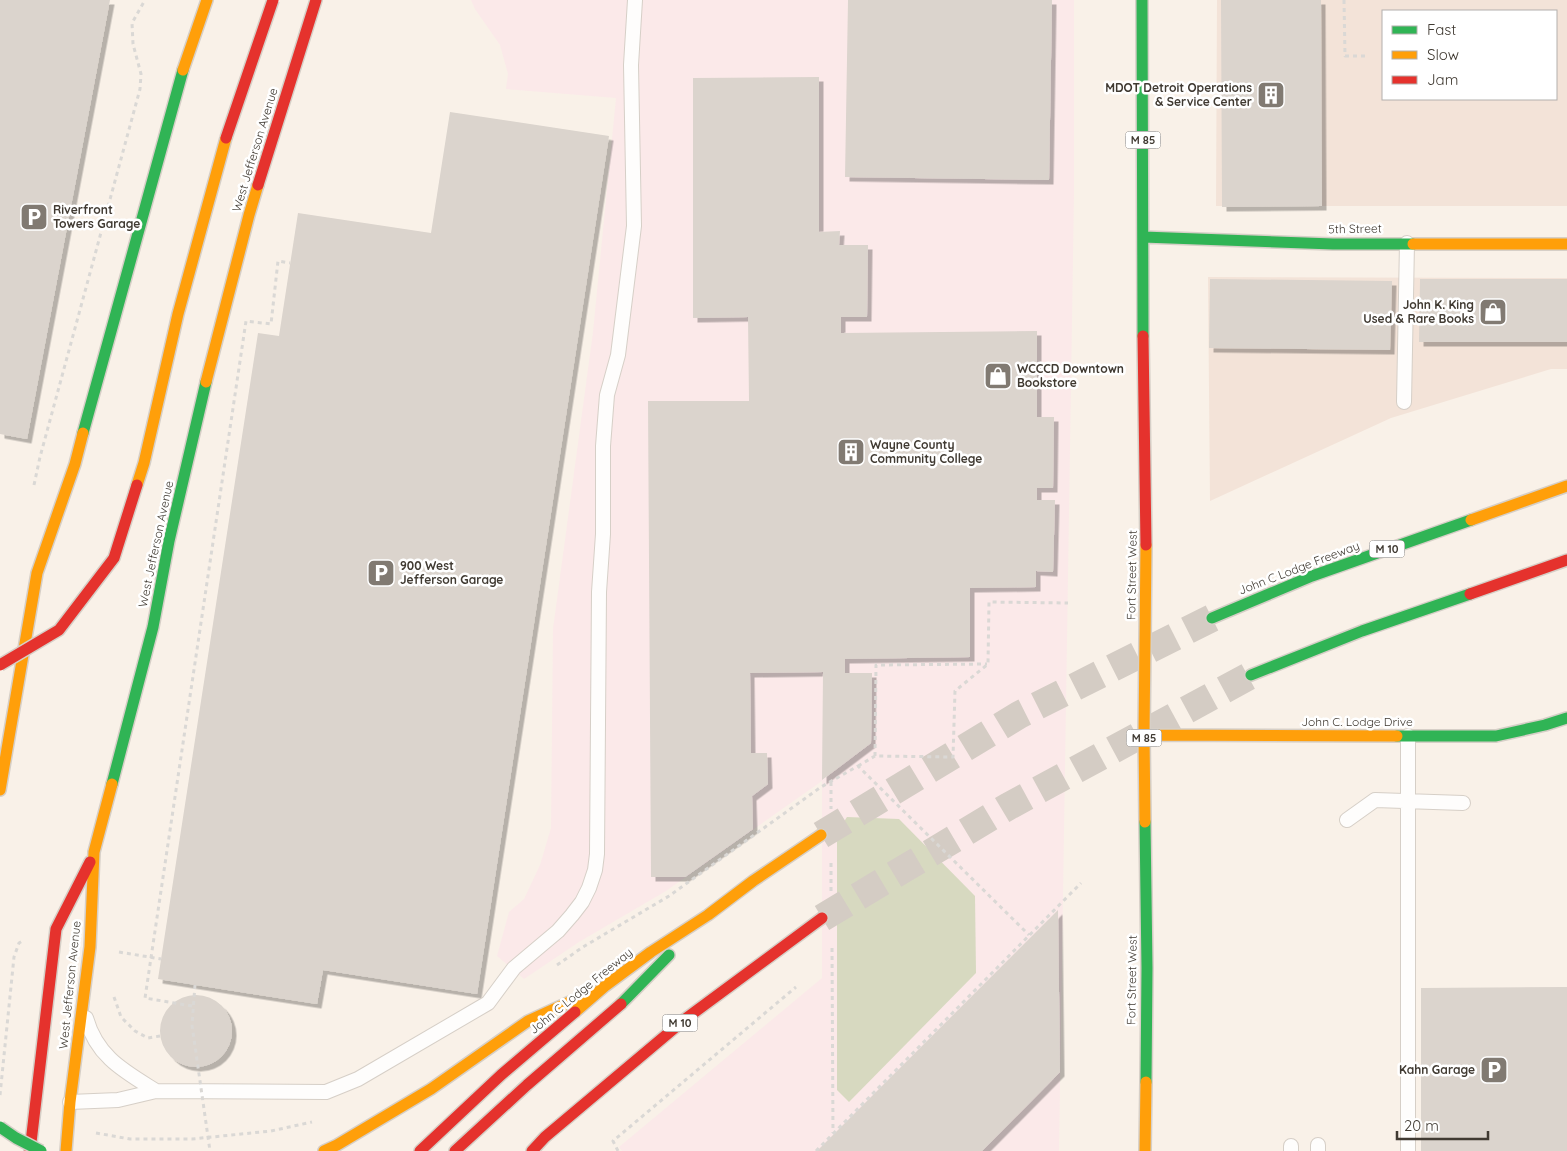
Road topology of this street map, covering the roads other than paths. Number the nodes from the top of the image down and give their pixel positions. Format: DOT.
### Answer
graph roads {
  1 [pos="206,0"];
  2 [pos="273,0"];
  3 [pos="316,0"];
  4 [pos="636,0"];
  5 [pos="1142,0"];
  6 [pos="1144,238"];
  7 [pos="1408,243"];
  8 [pos="1567,244"];
  9 [pos="1404,402"];
  10 [pos="1567,486"];
  11 [pos="1567,560"];
  12 [pos="1212,618"];
  13 [pos="0,665"];
  14 [pos="1251,675"];
  15 [pos="1567,718"];
  16 [pos="1144,735"];
  17 [pos="1408,736"];
  18 [pos="0,790"];
  19 [pos="1408,800"];
  20 [pos="1464,803"];
  21 [pos="1347,820"];
  22 [pos="821,835"];
  23 [pos="94,852"];
  24 [pos="708,915"];
  25 [pos="822,918"];
  26 [pos="605,986"];
  27 [pos="82,1003"];
  28 [pos="156,1091"];
  29 [pos="70,1102"];
  30 [pos="0,1127"];
  31 [pos="544,1137"];
  32 [pos="30,1151"];
  33 [pos="41,1151"];
  34 [pos="66,1151"];
  35 [pos="324,1151"];
  36 [pos="420,1151"];
  37 [pos="455,1151"];
  38 [pos="532,1151"];
  39 [pos="538,1151"];
  40 [pos="1145,1151"];
  41 [pos="1408,1151"];
  1 -- 18 [label="main road"];
  2 -- 13 [label="main road, bridge"];
  3 -- 23 [label="main road, West Jefferson Avenue"];
  4 -- 28 [label="lane"];
  5 -- 6 [label="main road, Fort Street West / M 85"];
  6 -- 7 [label="main road, 5th Street"];
  6 -- 16 [label="main road, Fort Street West / M 85"];
  7 -- 8 [label="main road, 5th Street"];
  7 -- 9 [label="lane"];
  10 -- 12 [label="main road, John C Lodge Freeway / M 10"];
  11 -- 14 [label="main road"];
  15 -- 17 [label="main road, John C. Lodge Drive"];
  16 -- 17 [label="main road, John C. Lodge Drive"];
  16 -- 40 [label="main road, Fort Street West / M 85"];
  17 -- 19 [label="lane"];
  19 -- 20 [label="lane"];
  19 -- 21 [label="lane"];
  19 -- 41 [label="lane"];
  22 -- 24 [label="main road, John C Lodge Freeway"];
  23 -- 27 [label="main road, West Jefferson Avenue"];
  23 -- 32 [label="main road"];
  24 -- 26 [label="main road, John C Lodge Freeway"];
  24 -- 37 [label="main road"];
  25 -- 31 [label="main road, M 10"];
  26 -- 35 [label="main road"];
  26 -- 36 [label="main road, John C Lodge Freeway"];
  27 -- 28 [label="lane"];
  27 -- 29 [label="main road, West Jefferson Avenue"];
  28 -- 29 [label="lane"];
  29 -- 34 [label="main road, West Jefferson Avenue"];
  30 -- 33 [label="main road, bridge"];
  31 -- 38 [label="main road, M 10"];
  31 -- 39 [label="main road"];
}
